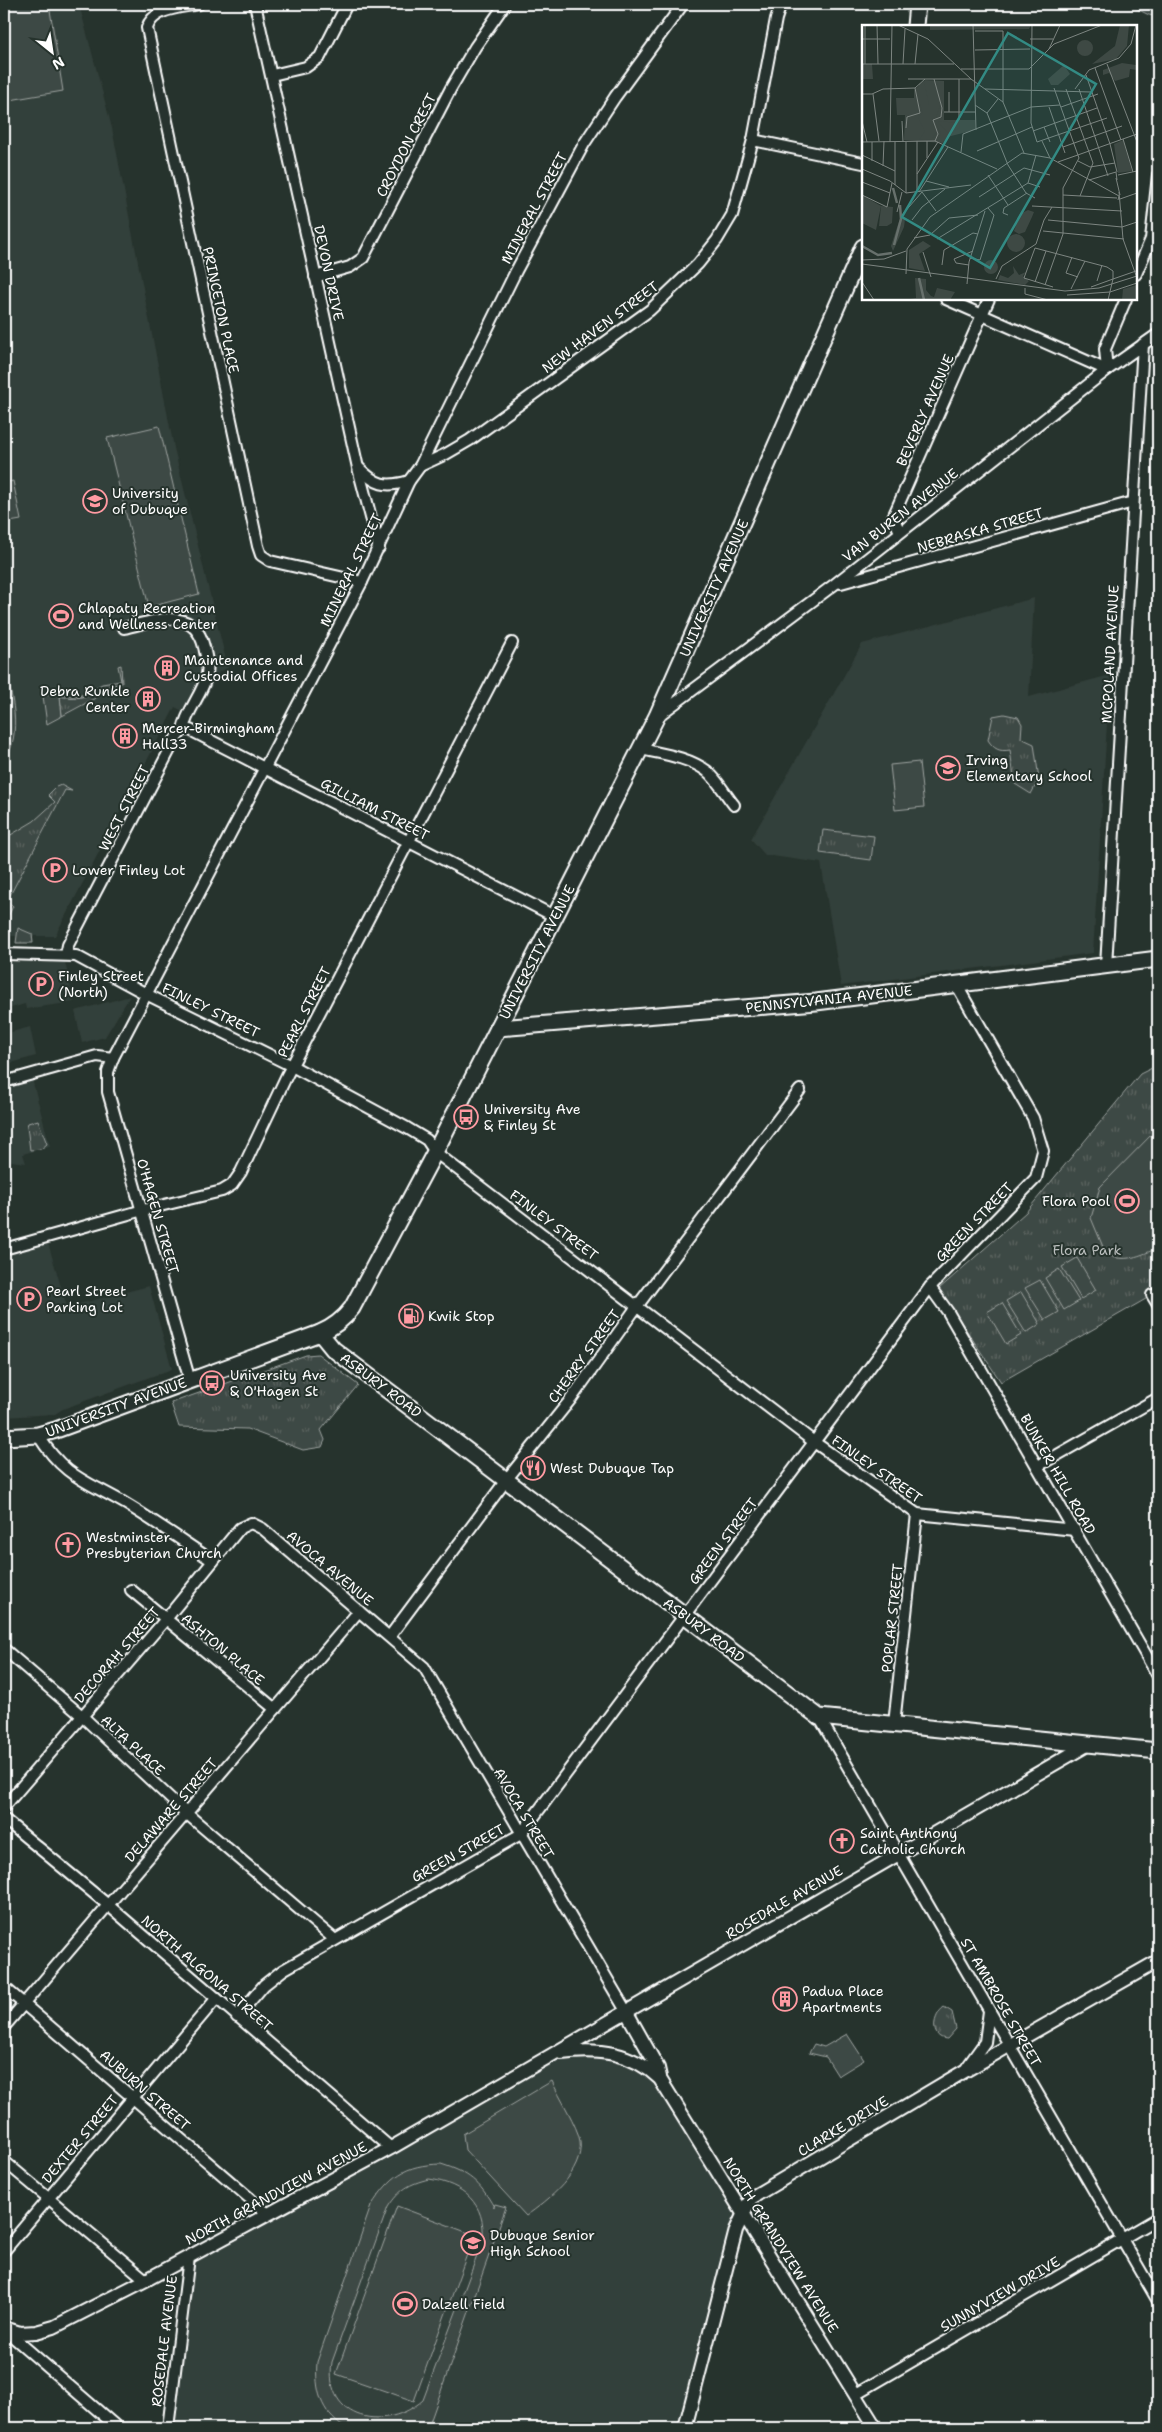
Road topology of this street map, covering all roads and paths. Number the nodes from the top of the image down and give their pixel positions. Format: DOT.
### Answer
graph roads {
  1 [pos="199,4"];
  2 [pos="255,4"];
  3 [pos="348,4"];
  4 [pos="505,4"];
  5 [pos="683,4"];
  6 [pos="782,4"];
  7 [pos="917,4"];
  8 [pos="915,25"];
  9 [pos="272,74"];
  10 [pos="752,140"];
  11 [pos="862,163"];
  12 [pos="1158,174"];
  13 [pos="861,264"];
  14 [pos="1137,271"];
  15 [pos="315,276"];
  16 [pos="948,300"];
  17 [pos="989,300"];
  18 [pos="1126,300"];
  19 [pos="982,314"];
  20 [pos="1158,335"];
  21 [pos="1143,344"];
  22 [pos="1107,370"];
  23 [pos="420,466"];
  24 [pos="358,468"];
  25 [pos="409,481"];
  26 [pos="1133,502"];
  27 [pos="900,532"];
  28 [pos="379,548"];
  29 [pos="362,582"];
  30 [pos="835,584"];
  31 [pos="124,628"];
  32 [pos="512,643"];
  33 [pos="657,716"];
  34 [pos="183,730"];
  35 [pos="641,749"];
  36 [pos="266,769"];
  37 [pos="734,805"];
  38 [pos="409,840"];
  39 [pos="554,916"];
  40 [pos="4,954"];
  41 [pos="66,955"];
  42 [pos="1158,959"];
  43 [pos="1106,966"];
  44 [pos="956,984"];
  45 [pos="148,995"];
  46 [pos="498,1028"];
  47 [pos="113,1058"];
  48 [pos="292,1066"];
  49 [pos="4,1082"];
  50 [pos="800,1090"];
  51 [pos="435,1152"];
  52 [pos="143,1210"];
  53 [pos="4,1249"];
  54 [pos="930,1288"];
  55 [pos="1152,1295"];
  56 [pos="638,1305"];
  57 [pos="1158,1306"];
  58 [pos="320,1334"];
  59 [pos="190,1381"];
  60 [pos="1158,1398"];
  61 [pos="38,1435"];
  62 [pos="4,1437"];
  63 [pos="814,1442"];
  64 [pos="1038,1466"];
  65 [pos="507,1479"];
  66 [pos="917,1514"];
  67 [pos="251,1522"];
  68 [pos="1075,1530"];
  69 [pos="213,1561"];
  70 [pos="132,1590"];
  71 [pos="359,1611"];
  72 [pos="684,1616"];
  73 [pos="166,1619"];
  74 [pos="390,1636"];
  75 [pos="4,1649"];
  76 [pos="1158,1676"];
  77 [pos="275,1709"];
  78 [pos="82,1716"];
  79 [pos="819,1717"];
  80 [pos="894,1724"];
  81 [pos="1087,1745"];
  82 [pos="1158,1750"];
  83 [pos="4,1807"];
  84 [pos="186,1813"];
  85 [pos="4,1819"];
  86 [pos="521,1834"];
  87 [pos="899,1854"];
  88 [pos="108,1905"];
  89 [pos="334,1939"];
  90 [pos="1158,1961"];
  91 [pos="4,1988"];
  92 [pos="216,1999"];
  93 [pos="23,2004"];
  94 [pos="989,2010"];
  95 [pos="626,2011"];
  96 [pos="237,2017"];
  97 [pos="4,2027"];
  98 [pos="1010,2046"];
  99 [pos="554,2054"];
  100 [pos="963,2072"];
  101 [pos="660,2079"];
  102 [pos="132,2098"];
  103 [pos="391,2148"];
  104 [pos="4,2161"];
  105 [pos="48,2198"];
  106 [pos="743,2213"];
  107 [pos="268,2214"];
  108 [pos="1158,2218"];
  109 [pos="1122,2239"];
  110 [pos="4,2251"];
  111 [pos="189,2257"];
  112 [pos="146,2280"];
  113 [pos="1158,2301"];
  114 [pos="5,2329"];
  115 [pos="856,2394"];
  116 [pos="118,2428"];
  117 [pos="168,2428"];
  118 [pos="685,2428"];
  119 [pos="876,2428"];
  1 -- 29 [label="street, PRINCETON PLACE"];
  2 -- 9 [label="street, DEVON DRIVE"];
  3 -- 9 [label="street"];
  4 -- 15 [label="street, CROYDON CREST"];
  5 -- 23 [label="street, MINERAL STREET"];
  6 -- 10 [label="street, NEW HAVEN STREET"];
  7 -- 8 [label="main road"];
  9 -- 15 [label="street, DEVON DRIVE"];
  10 -- 11 [label="street"];
  10 -- 23 [label="street, NEW HAVEN STREET"];
  12 -- 14 [label="street"];
  13 -- 33 [label="main road, UNIVERSITY AVENUE"];
  15 -- 24 [label="street, DEVON DRIVE"];
  16 -- 19 [label="street"];
  17 -- 19 [label="street, BEVERLY AVENUE"];
  18 -- 22 [label="street"];
  19 -- 22 [label="street"];
  19 -- 27 [label="street, BEVERLY AVENUE"];
  20 -- 21 [label="street, VAN BUREN AVENUE"];
  21 -- 22 [label="street, VAN BUREN AVENUE"];
  21 -- 26 [label="street, MCPOLAND AVENUE"];
  22 -- 27 [label="street, VAN BUREN AVENUE"];
  23 -- 25 [label="street, MINERAL STREET"];
  24 -- 25 [label="street"];
  24 -- 28 [label="street, DEVON DRIVE"];
  25 -- 28 [label="street, MINERAL STREET"];
  26 -- 30 [label="street, NEBRASKA STREET"];
  26 -- 43 [label="street, MCPOLAND AVENUE"];
  27 -- 30 [label="street, VAN BUREN AVENUE"];
  28 -- 29 [label="street, MINERAL STREET"];
  29 -- 36 [label="street, MINERAL STREET"];
  30 -- 33 [label="street, VAN BUREN AVENUE"];
  31 -- 34 [label="street, WEST STREET"];
  32 -- 38 [label="street, PEARL STREET"];
  33 -- 35 [label="main road, UNIVERSITY AVENUE"];
  34 -- 36 [label="street, GILLIAM STREET"];
  34 -- 41 [label="street, WEST STREET"];
  35 -- 37 [label="street"];
  35 -- 39 [label="main road, UNIVERSITY AVENUE"];
  36 -- 38 [label="street, GILLIAM STREET"];
  36 -- 45 [label="street, MINERAL STREET"];
  38 -- 39 [label="street, GILLIAM STREET"];
  38 -- 48 [label="street, PEARL STREET"];
  39 -- 46 [label="main road, UNIVERSITY AVENUE"];
  40 -- 41 [label="street, FINLEY STREET"];
  41 -- 45 [label="street, FINLEY STREET"];
  42 -- 43 [label="main road, PENNSYLVANIA AVENUE"];
  43 -- 44 [label="main road, PENNSYLVANIA AVENUE"];
  44 -- 46 [label="main road, PENNSYLVANIA AVENUE"];
  44 -- 54 [label="street, GREEN STREET"];
  45 -- 47 [label="street, MINERAL STREET"];
  45 -- 48 [label="street, FINLEY STREET"];
  46 -- 51 [label="main road, UNIVERSITY AVENUE"];
  47 -- 49 [label="street"];
  47 -- 52 [label="street, O'HAGEN STREET"];
  48 -- 51 [label="street, FINLEY STREET"];
  48 -- 52 [label="street, PEARL STREET"];
  50 -- 56 [label="street, CHERRY STREET"];
  51 -- 56 [label="street, FINLEY STREET"];
  51 -- 58 [label="main road, UNIVERSITY AVENUE"];
  52 -- 53 [label="street, PEARL STREET"];
  52 -- 59 [label="street, O'HAGEN STREET"];
  54 -- 63 [label="street, GREEN STREET"];
  54 -- 64 [label="street, BUNKER HILL ROAD"];
  55 -- 57 [label="street"];
  56 -- 63 [label="street, FINLEY STREET"];
  56 -- 65 [label="street, CHERRY STREET"];
  58 -- 59 [label="main road, UNIVERSITY AVENUE"];
  58 -- 65 [label="main road, ASBURY ROAD"];
  59 -- 61 [label="main road, UNIVERSITY AVENUE"];
  60 -- 64 [label="street"];
  61 -- 62 [label="main road, UNIVERSITY AVENUE"];
  61 -- 69 [label="street"];
  63 -- 66 [label="street, FINLEY STREET"];
  63 -- 72 [label="street, GREEN STREET"];
  64 -- 68 [label="street, BUNKER HILL ROAD"];
  65 -- 72 [label="main road, ASBURY ROAD"];
  65 -- 74 [label="street, CHERRY STREET"];
  66 -- 68 [label="street, FINLEY STREET"];
  66 -- 80 [label="street, POPLAR STREET"];
  67 -- 69 [label="street, DECORAH STREET"];
  67 -- 71 [label="street, AVOCA AVENUE"];
  68 -- 76 [label="street, BUNKER HILL ROAD"];
  69 -- 73 [label="street, DECORAH STREET"];
  70 -- 73 [label="street, ASHTON PLACE"];
  71 -- 74 [label="street, AVOCA AVENUE"];
  71 -- 77 [label="street, DELAWARE STREET"];
  72 -- 79 [label="main road, ASBURY ROAD"];
  72 -- 86 [label="street, GREEN STREET"];
  73 -- 77 [label="street, ASHTON PLACE"];
  73 -- 78 [label="street, DECORAH STREET"];
  74 -- 86 [label="street, AVOCA STREET"];
  75 -- 78 [label="street, ALTA PLACE"];
  77 -- 84 [label="street, DELAWARE STREET"];
  78 -- 83 [label="street, DECORAH STREET"];
  78 -- 84 [label="street, ALTA PLACE"];
  79 -- 80 [label="main road"];
  79 -- 87 [label="street, ST AMBROSE STREET"];
  80 -- 81 [label="main road"];
  81 -- 82 [label="main road"];
  81 -- 87 [label="street, ROSEDALE AVENUE"];
  84 -- 88 [label="street, DELAWARE STREET"];
  84 -- 89 [label="street, ALTA PLACE"];
  85 -- 88 [label="street, NORTH ALGONA STREET"];
  86 -- 89 [label="street, GREEN STREET"];
  86 -- 95 [label="street, AVOCA STREET"];
  87 -- 94 [label="street, ST AMBROSE STREET"];
  87 -- 95 [label="street, ROSEDALE AVENUE"];
  88 -- 92 [label="street, NORTH ALGONA STREET"];
  88 -- 93 [label="street, DELAWARE STREET"];
  89 -- 96 [label="street, GREEN STREET"];
  90 -- 98 [label="street, CLARKE DRIVE"];
  91 -- 93 [label="street, AUBURN STREET"];
  92 -- 96 [label="street, NORTH ALGONA STREET"];
  92 -- 102 [label="street, DEXTER STREET"];
  93 -- 97 [label="street, DELAWARE STREET"];
  93 -- 102 [label="street, AUBURN STREET"];
  94 -- 98 [label="street, ST AMBROSE STREET"];
  94 -- 100 [label="street"];
  95 -- 99 [label="street, NORTH GRANDVIEW AVENUE"];
  95 -- 101 [label="street, NORTH GRANDVIEW AVENUE"];
  96 -- 103 [label="street, NORTH ALGONA STREET"];
  98 -- 100 [label="street, CLARKE DRIVE"];
  98 -- 109 [label="street, ST AMBROSE STREET"];
  99 -- 101 [label="street, NORTH GRANDVIEW AVENUE"];
  99 -- 103 [label="street, NORTH GRANDVIEW AVENUE"];
  100 -- 106 [label="street, CLARKE DRIVE"];
  101 -- 106 [label="street, NORTH GRANDVIEW AVENUE"];
  102 -- 105 [label="street, DEXTER STREET"];
  102 -- 107 [label="street, AUBURN STREET"];
  103 -- 107 [label="street, NORTH GRANDVIEW AVENUE"];
  104 -- 105 [label="street"];
  105 -- 110 [label="street, DEXTER STREET"];
  105 -- 112 [label="street"];
  106 -- 115 [label="street, NORTH GRANDVIEW AVENUE"];
  106 -- 118 [label="street, CLARKE DRIVE"];
  107 -- 111 [label="street, NORTH GRANDVIEW AVENUE"];
  108 -- 109 [label="street, SUNNYVIEW DRIVE"];
  109 -- 113 [label="street, ST AMBROSE STREET"];
  109 -- 115 [label="street, SUNNYVIEW DRIVE"];
  111 -- 112 [label="street, NORTH GRANDVIEW AVENUE"];
  111 -- 117 [label="street, ROSEDALE AVENUE"];
  112 -- 114 [label="street, NORTH GRANDVIEW AVENUE"];
  114 -- 116 [label="street"];
  115 -- 119 [label="street, NORTH GRANDVIEW AVENUE"];
}
